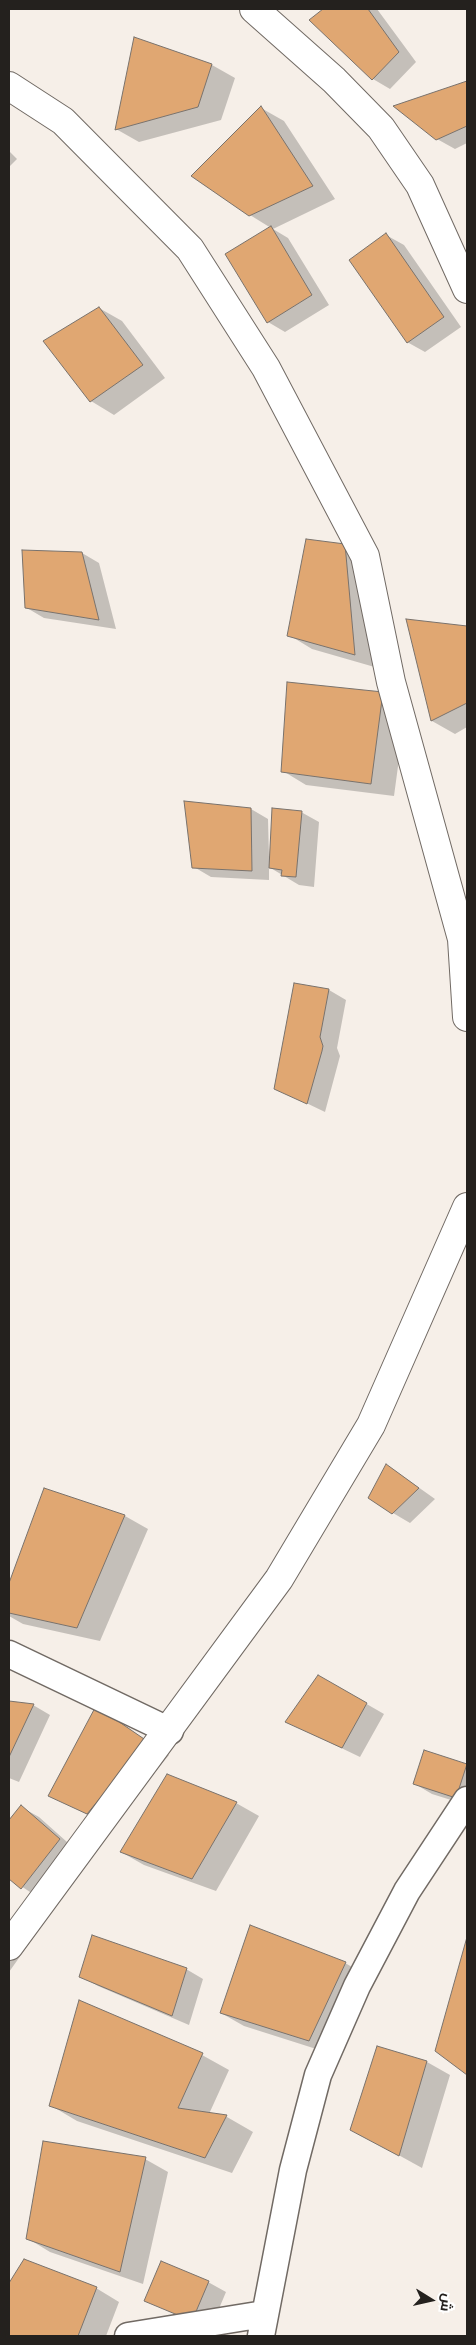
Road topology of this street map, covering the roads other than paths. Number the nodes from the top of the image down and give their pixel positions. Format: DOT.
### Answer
graph roads {
  1 [pos="254,9"];
  2 [pos="9,86"];
  3 [pos="467,289"];
  4 [pos="467,1018"];
  5 [pos="467,1208"];
  6 [pos="9,1654"];
  7 [pos="170,1731"];
  8 [pos="467,1800"];
  9 [pos="9,1946"];
  10 [pos="262,2325"];
  11 [pos="128,2336"];
  1 -- 3 [label="street"];
  2 -- 4 [label="street"];
  5 -- 7 [label="street"];
  6 -- 7 [label="street"];
  7 -- 9 [label="street"];
  8 -- 10 [label="street"];
  10 -- 11 [label="street"];
}
